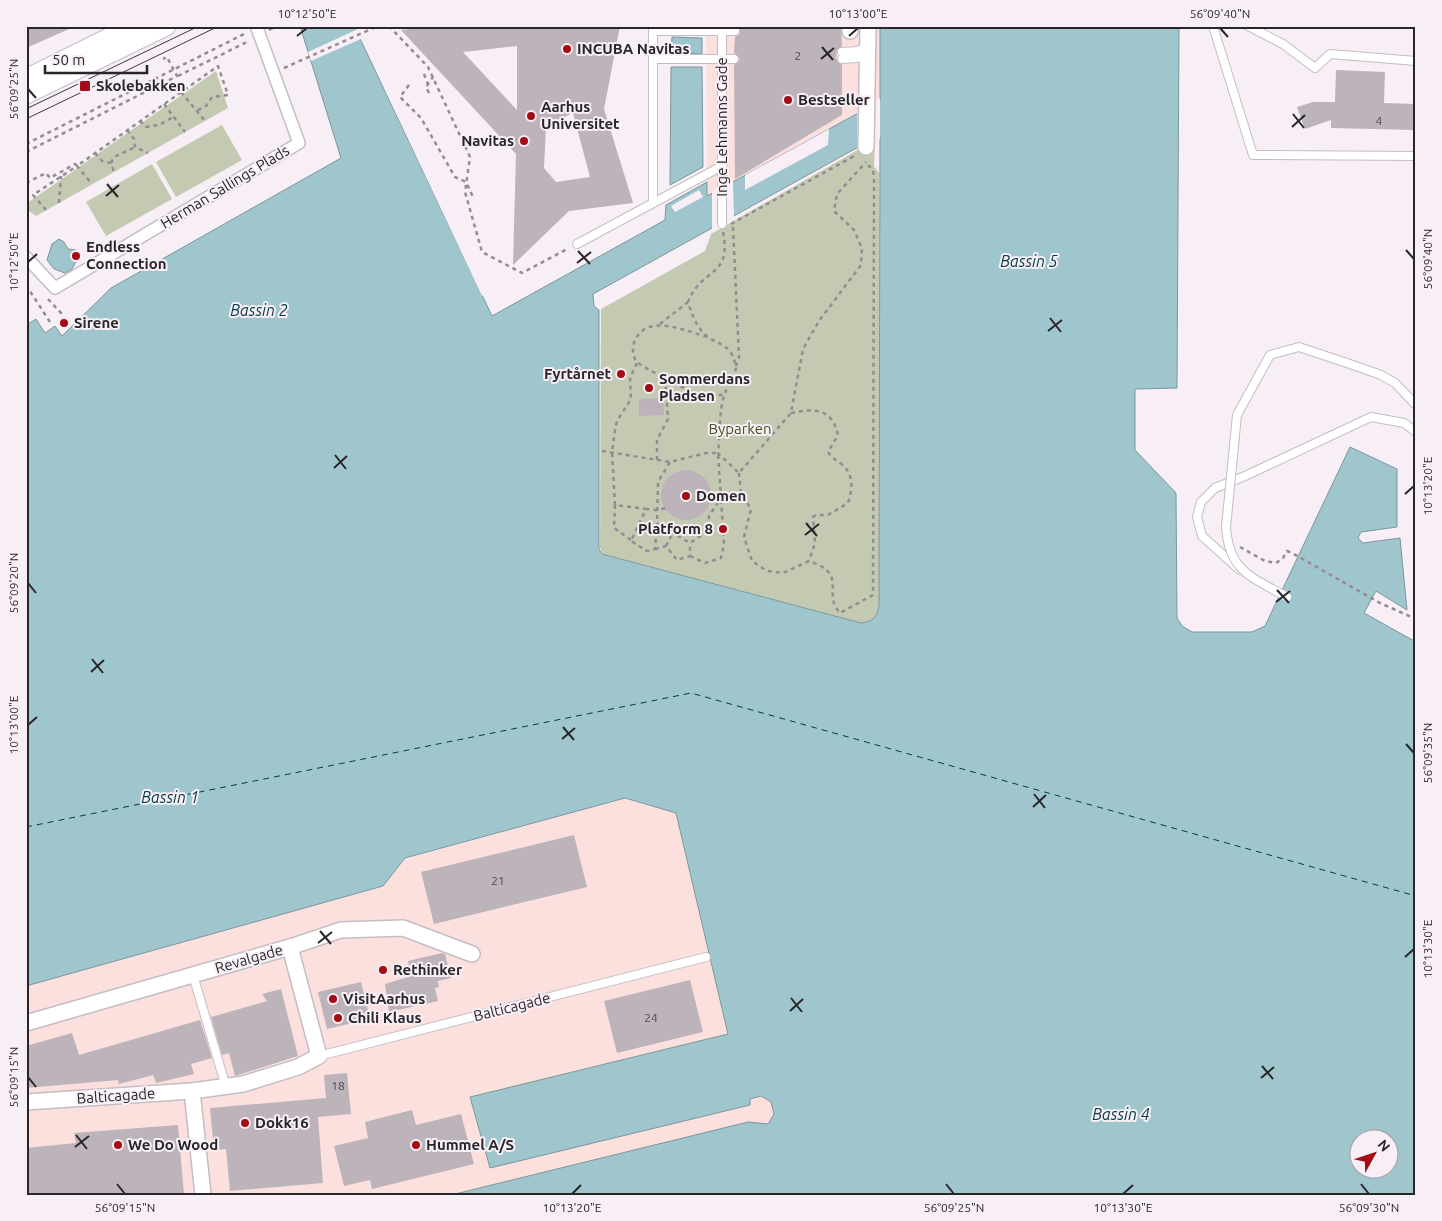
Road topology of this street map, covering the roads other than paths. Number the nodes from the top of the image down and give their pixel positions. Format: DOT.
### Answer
graph roads {
  1 [pos="133,26"];
  2 [pos="166,26"];
  3 [pos="868,26"];
  4 [pos="1213,26"];
  5 [pos="1248,26"];
  6 [pos="653,28"];
  7 [pos="722,28"];
  8 [pos="258,31"];
  9 [pos="735,31"];
  10 [pos="868,47"];
  11 [pos="842,56"];
  12 [pos="653,59"];
  13 [pos="722,59"];
  14 [pos="734,59"];
  15 [pos="1416,61"];
  16 [pos="26,79"];
  17 [pos="26,94"];
  18 [pos="866,148"];
  19 [pos="1416,156"];
  20 [pos="722,166"];
  21 [pos="653,203"];
  22 [pos="722,224"];
  23 [pos="577,244"];
  24 [pos="26,258"];
  25 [pos="1416,405"];
  26 [pos="1416,432"];
  27 [pos="290,947"];
  28 [pos="472,954"];
  29 [pos="706,958"];
  30 [pos="193,975"];
  31 [pos="26,1023"];
  32 [pos="319,1056"];
  33 [pos="226,1087"];
  34 [pos="192,1091"];
  35 [pos="26,1102"];
  36 [pos="204,1195"];
  1 -- 16 [label="street"];
  2 -- 17 [label="street"];
  3 -- 10 [label="street"];
  4 -- 19 [label="lane"];
  5 -- 15 [label="lane"];
  6 -- 7 [label="lane"];
  6 -- 12 [label="lane"];
  7 -- 9 [label="lane"];
  7 -- 13 [label="lane, Inge Lehmanns Gade"];
  8 -- 24 [label="street, Herman Sallings Plads"];
  10 -- 11 [label="lane"];
  10 -- 18 [label="street"];
  12 -- 13 [label="lane"];
  12 -- 21 [label="lane"];
  13 -- 14 [label="lane"];
  13 -- 20 [label="lane, Inge Lehmanns Gade"];
  20 -- 21 [label="lane"];
  20 -- 22 [label="lane, Inge Lehmanns Gade"];
  21 -- 23 [label="lane"];
  25 -- 26 [label="lane, bridge"];
  27 -- 28 [label="street, Revalgade"];
  27 -- 30 [label="street, Revalgade"];
  27 -- 32 [label="street"];
  29 -- 32 [label="lane, Balticagade"];
  30 -- 31 [label="street, Revalgade"];
  30 -- 33 [label="lane"];
  32 -- 33 [label="street, Balticagade"];
  33 -- 34 [label="street, Balticagade"];
  34 -- 35 [label="street, Balticagade"];
  34 -- 36 [label="street"];
}
